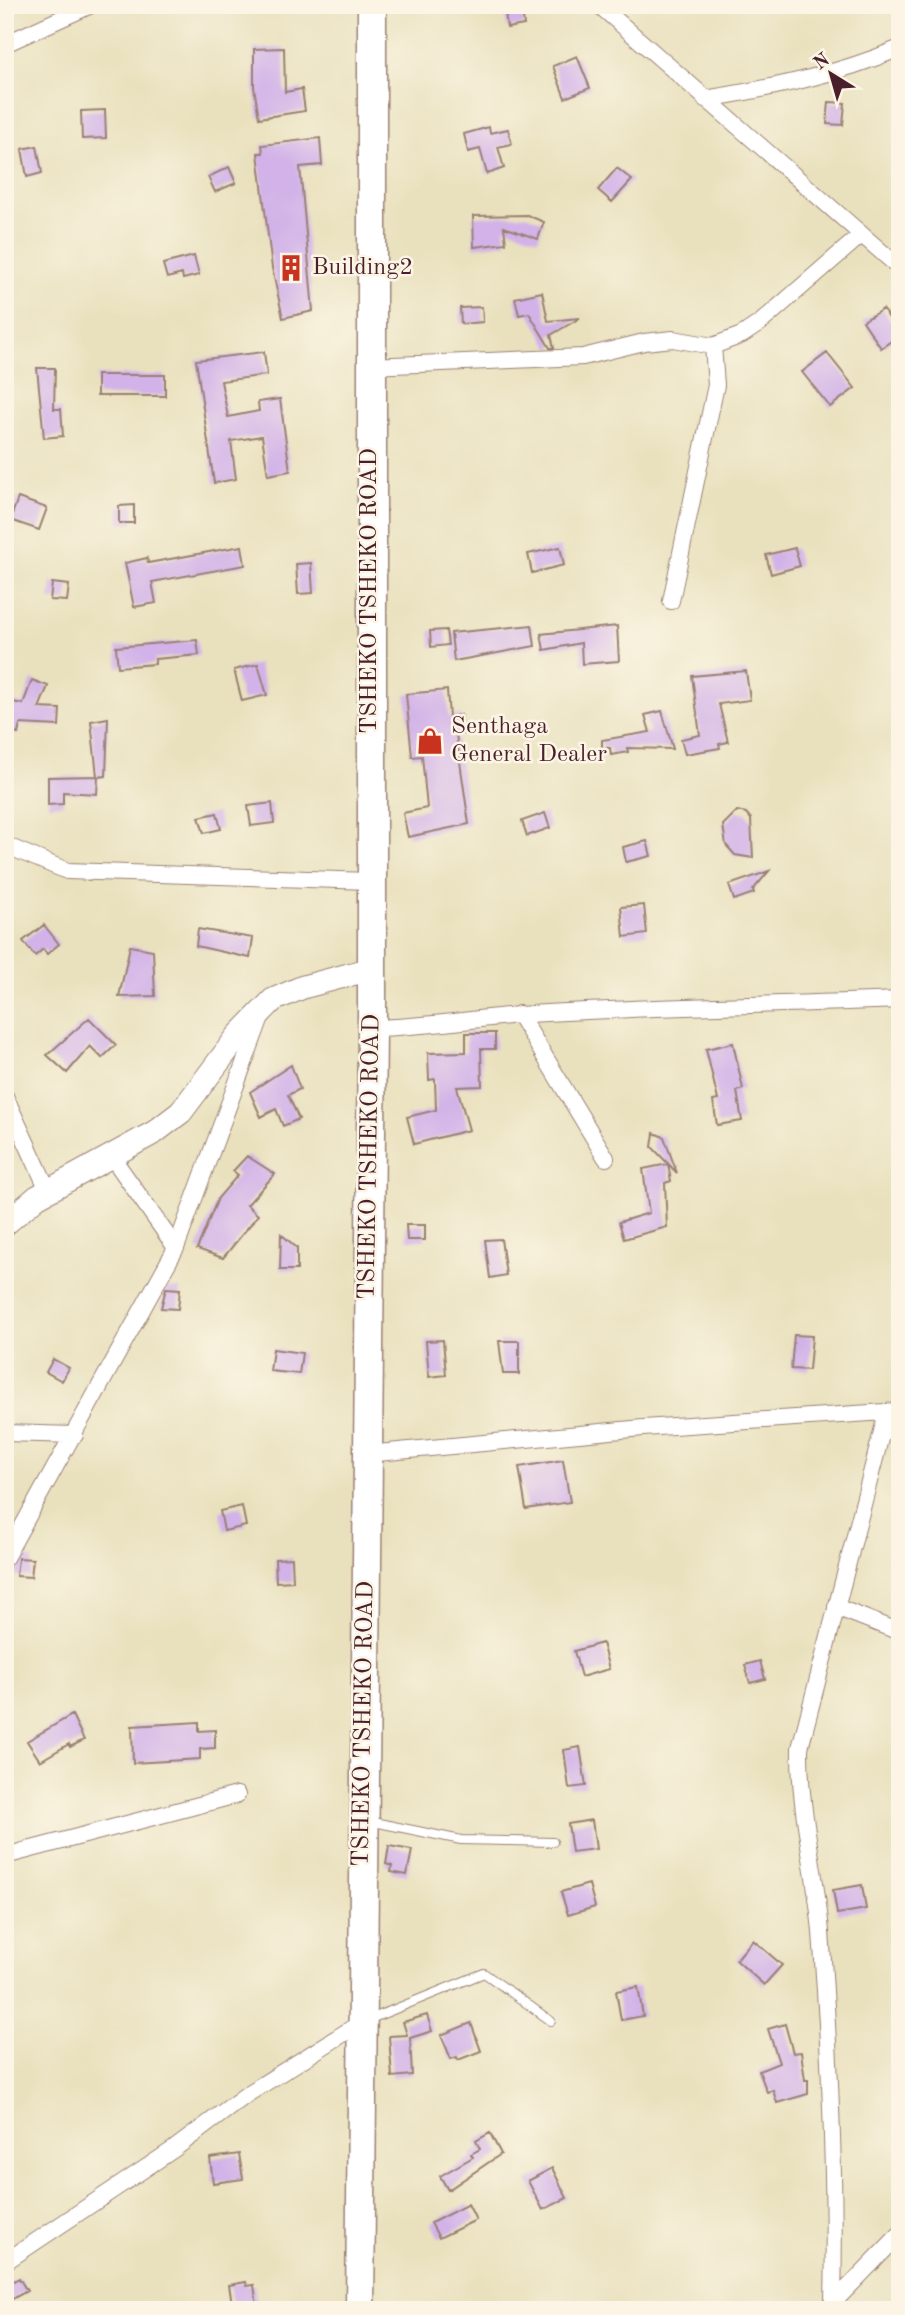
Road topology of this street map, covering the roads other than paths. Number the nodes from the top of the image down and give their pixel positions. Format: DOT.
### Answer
graph roads {
  1 [pos="91,5"];
  2 [pos="372,5"];
  3 [pos="599,5"];
  4 [pos="5,44"];
  5 [pos="900,48"];
  6 [pos="705,99"];
  7 [pos="860,236"];
  8 [pos="900,268"];
  9 [pos="713,346"];
  10 [pos="370,366"];
  11 [pos="670,601"];
  12 [pos="5,845"];
  13 [pos="370,881"];
  14 [pos="371,969"];
  15 [pos="900,1000"];
  16 [pos="264,1009"];
  17 [pos="519,1014"];
  18 [pos="372,1028"];
  19 [pos="5,1096"];
  20 [pos="112,1157"];
  21 [pos="606,1158"];
  22 [pos="42,1193"];
  23 [pos="5,1209"];
  24 [pos="5,1224"];
  25 [pos="176,1248"];
  26 [pos="893,1412"];
  27 [pos="5,1433"];
  28 [pos="75,1435"];
  29 [pos="367,1454"];
  30 [pos="5,1558"];
  31 [pos="836,1607"];
  32 [pos="900,1632"];
  33 [pos="237,1795"];
  34 [pos="363,1820"];
  35 [pos="553,1842"];
  36 [pos="5,1856"];
  37 [pos="551,2021"];
  38 [pos="362,2022"];
  39 [pos="900,2234"];
  40 [pos="5,2262"];
  41 [pos="830,2306"];
  42 [pos="360,2310"];
  1 -- 4 [label="street"];
  2 -- 10 [label="highway, TSHEKO TSHEKO ROAD"];
  3 -- 6 [label="street"];
  5 -- 6 [label="street"];
  6 -- 7 [label="street"];
  7 -- 8 [label="street"];
  7 -- 9 [label="street"];
  9 -- 10 [label="street"];
  9 -- 11 [label="street"];
  10 -- 13 [label="highway, TSHEKO TSHEKO ROAD"];
  12 -- 13 [label="street"];
  13 -- 14 [label="highway, TSHEKO TSHEKO ROAD"];
  14 -- 16 [label="street"];
  14 -- 18 [label="highway, TSHEKO TSHEKO ROAD"];
  15 -- 17 [label="street"];
  16 -- 20 [label="street"];
  16 -- 25 [label="street"];
  17 -- 18 [label="street"];
  17 -- 21 [label="street"];
  18 -- 29 [label="highway, TSHEKO TSHEKO ROAD"];
  19 -- 22 [label="street"];
  20 -- 22 [label="street"];
  20 -- 25 [label="street"];
  22 -- 23 [label="street"];
  22 -- 24 [label="street"];
  25 -- 28 [label="street"];
  26 -- 29 [label="street"];
  26 -- 31 [label="street"];
  27 -- 28 [label="street"];
  28 -- 30 [label="street"];
  29 -- 34 [label="highway, TSHEKO TSHEKO ROAD"];
  31 -- 32 [label="street"];
  31 -- 41 [label="street"];
  33 -- 36 [label="street"];
  34 -- 35 [label="lane"];
  34 -- 38 [label="highway, TSHEKO TSHEKO ROAD"];
  37 -- 38 [label="lane"];
  38 -- 40 [label="street"];
  38 -- 42 [label="highway, TSHEKO TSHEKO ROAD"];
  39 -- 41 [label="street"];
}
